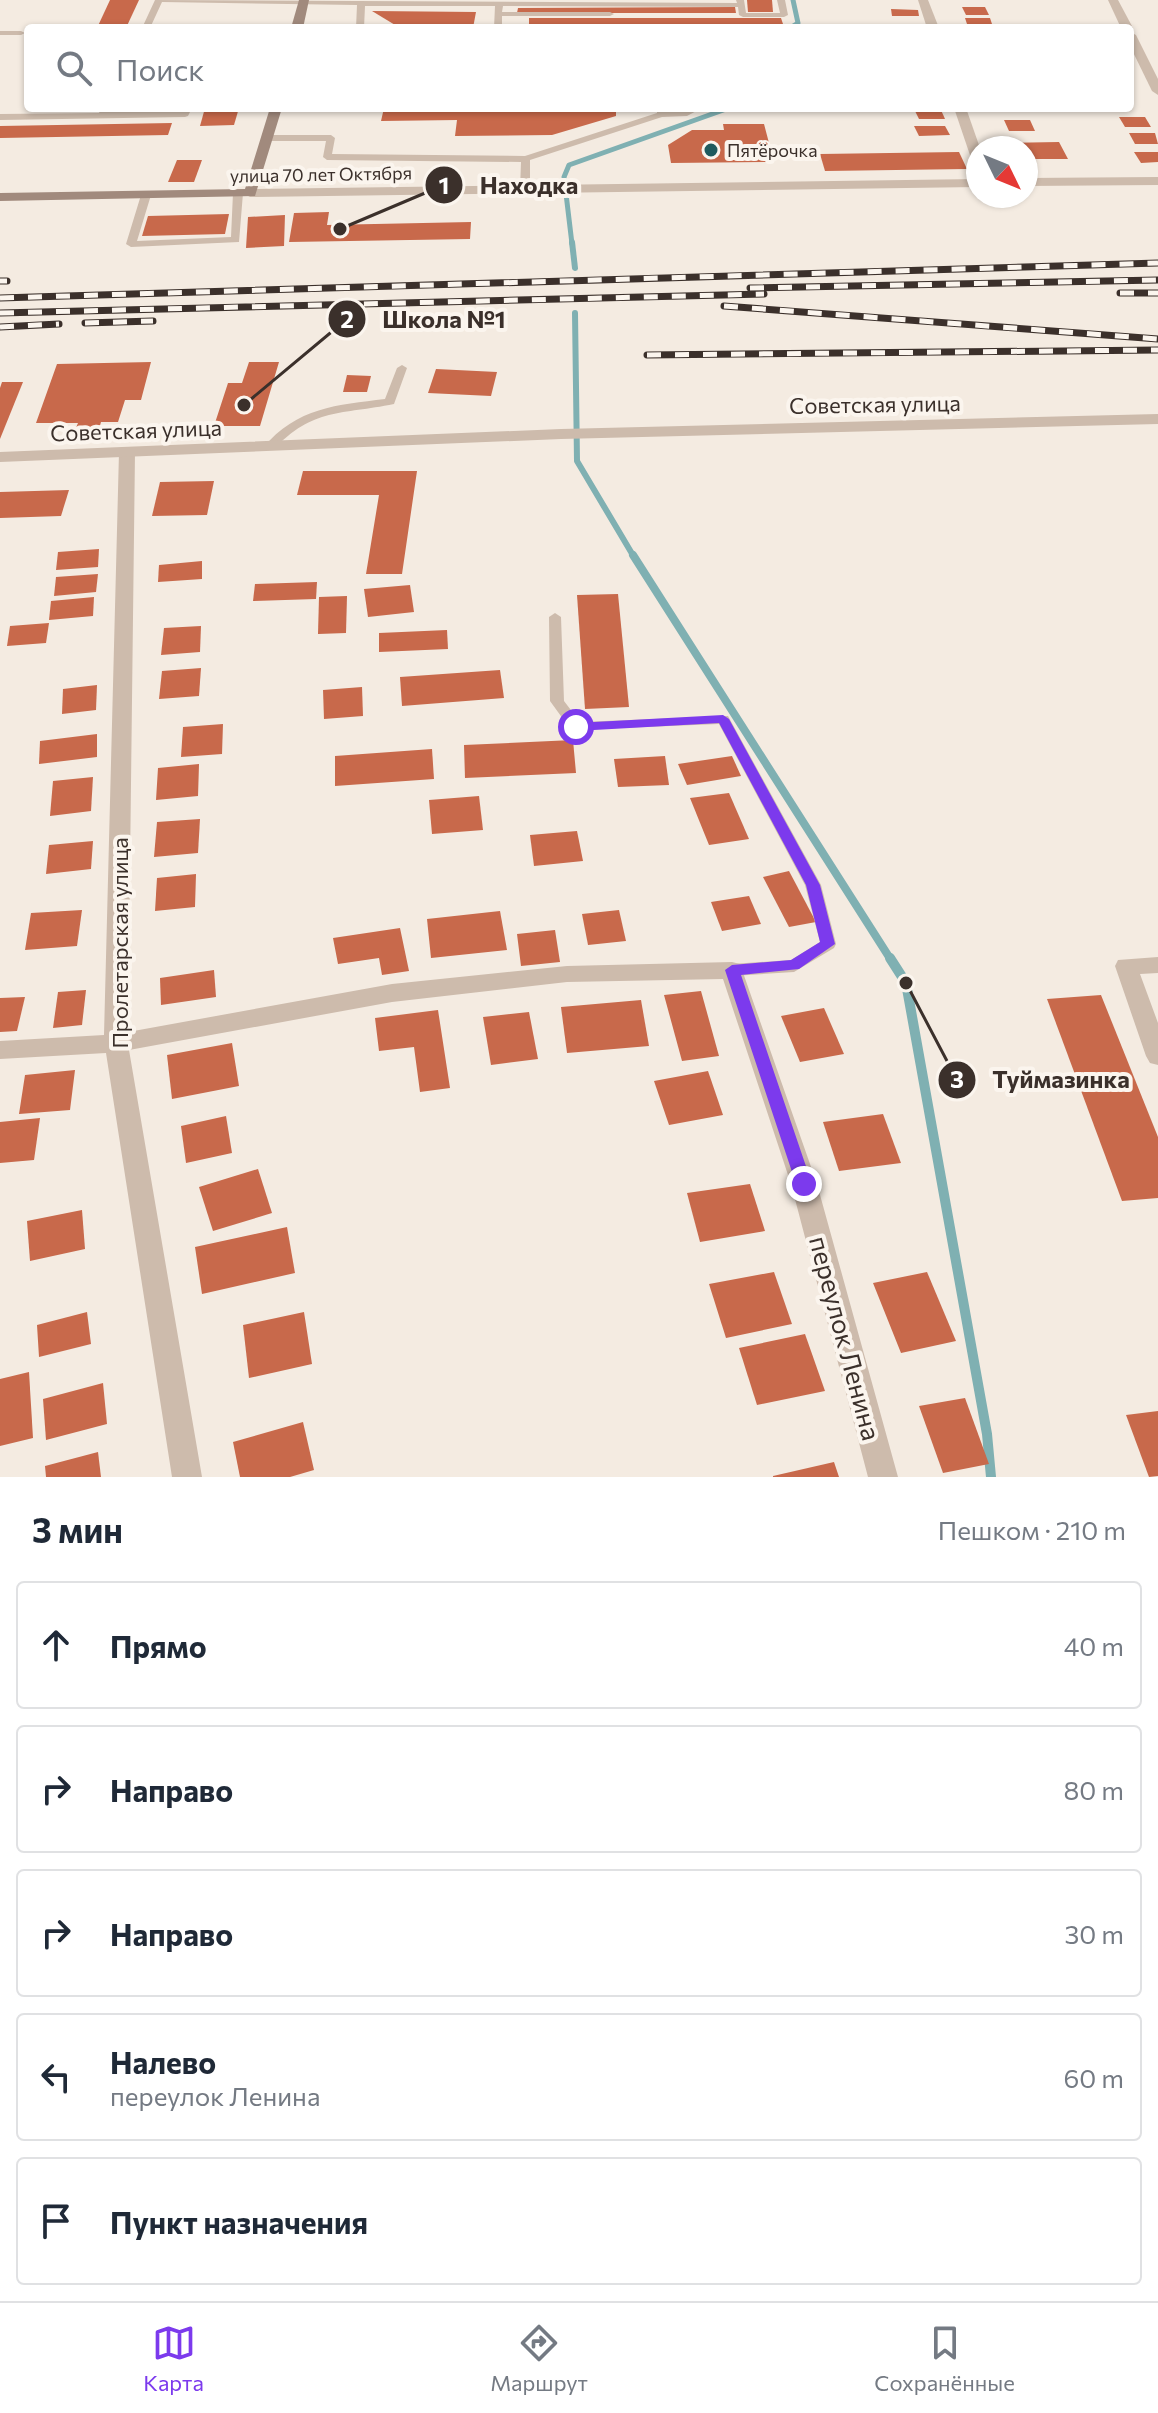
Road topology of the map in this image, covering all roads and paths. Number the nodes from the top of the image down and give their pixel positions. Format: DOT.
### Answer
graph roads {
  1 [pos="781,0"];
  2 [pos="923,0"];
  3 [pos="1113,0"];
  4 [pos="159,1"];
  5 [pos="201,1"];
  6 [pos="304,1"];
  7 [pos="532,2"];
  8 [pos="560,2"];
  9 [pos="619,2"];
  10 [pos="361,3"];
  11 [pos="662,3"];
  12 [pos="697,3"];
  13 [pos="499,4"];
  14 [pos="741,7"];
  15 [pos="498,14"];
  16 [pos="148,24"];
  17 [pos="298,24"];
  18 [pos="360,24"];
  19 [pos="498,24"];
  20 [pos="932,24"];
  21 [pos="1125,24"];
  22 [pos="0,33"];
  23 [pos="21,33"];
  24 [pos="1134,43"];
  25 [pos="1158,91"];
  26 [pos="104,112"];
  27 [pos="186,112"];
  28 [pos="275,112"];
  29 [pos="658,112"];
  30 [pos="961,112"];
  31 [pos="0,117"];
  32 [pos="970,136"];
  33 [pos="269,138"];
  34 [pos="526,159"];
  35 [pos="1158,181"];
  36 [pos="1038,182"];
  37 [pos="966,183"];
  38 [pos="525,190"];
  39 [pos="244,193"];
  40 [pos="146,195"];
  41 [pos="0,197"];
  42 [pos="402,368"];
  43 [pos="1158,419"];
  44 [pos="269,448"];
  45 [pos="127,452"];
  46 [pos="0,457"];
  47 [pos="555,617"];
  48 [pos="1158,965"];
  49 [pos="732,970"];
  50 [pos="116,1043"];
  51 [pos="0,1050"];
  52 [pos="1158,1056"];
  53 [pos="187,1477"];
  54 [pos="883,1477"];
  1 -- 14 [label="lane"];
  2 -- 20 [label="street"];
  3 -- 21 [label="street"];
  4 -- 5 [label="lane"];
  4 -- 16 [label="lane"];
  5 -- 6 [label="lane"];
  6 -- 10 [label="lane"];
  6 -- 17 [label="main road"];
  7 -- 8 [label="lane"];
  7 -- 13 [label="lane"];
  8 -- 9 [label="lane"];
  9 -- 11 [label="lane"];
  10 -- 13 [label="lane"];
  10 -- 18 [label="lane"];
  11 -- 12 [label="lane"];
  12 -- 14 [label="lane"];
  13 -- 15 [label="lane"];
  14 -- 15 [label="lane"];
  15 -- 19 [label="lane"];
  22 -- 23 [label="lane"];
  24 -- 25 [label="street"];
  26 -- 27 [label="lane"];
  26 -- 31 [label="lane"];
  28 -- 33 [label="main road"];
  29 -- 34 [label="lane"];
  30 -- 32 [label="street"];
  33 -- 34 [label="lane"];
  33 -- 39 [label="main road"];
  34 -- 38 [label="lane"];
  35 -- 36 [label="street"];
  37 -- 38 [label="street, улица 70 лет Октября"];
  38 -- 39 [label="street, улица 70 лет Октября"];
  39 -- 40 [label="main road, улица 70 лет Октября"];
  39 -- 40 [label="lane"];
  40 -- 41 [label="main road, улица 70 лет Октября"];
  42 -- 44 [label="lane"];
  43 -- 44 [label="street, Советская улица"];
  44 -- 45 [label="street, Советская улица"];
  45 -- 46 [label="street, Советская улица"];
  45 -- 50 [label="street, Пролетарская улица"];
  47 -- 49 [label="lane"];
  48 -- 52 [label="street"];
  49 -- 50 [label="street"];
  49 -- 54 [label="street, переулок Ленина"];
  50 -- 51 [label="street"];
  50 -- 53 [label="street, Пролетарская улица"];
}
